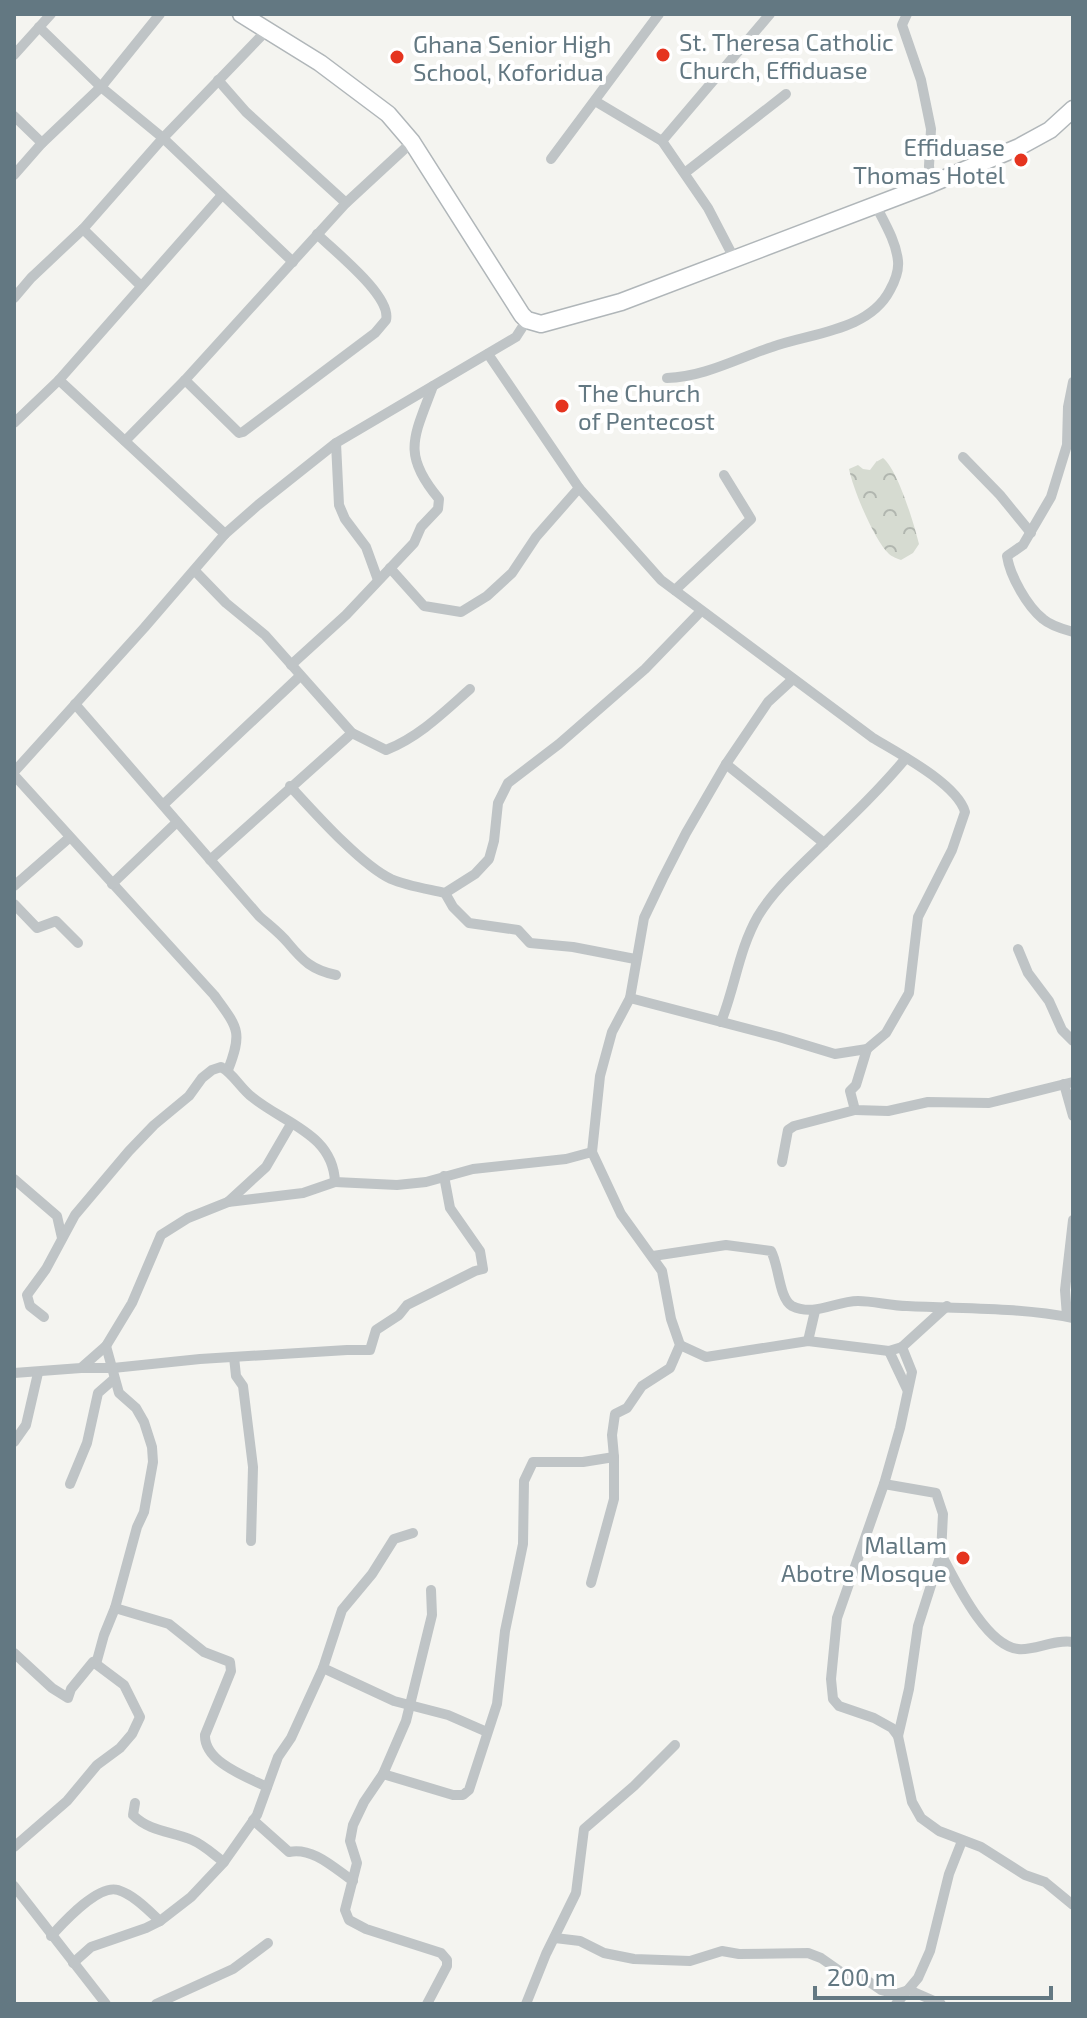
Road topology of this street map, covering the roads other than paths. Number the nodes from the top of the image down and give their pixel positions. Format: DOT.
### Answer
graph roads {
  1 [pos="51,14"];
  2 [pos="160,14"];
  3 [pos="241,14"];
  4 [pos="659,14"];
  5 [pos="770,14"];
  6 [pos="907,14"];
  7 [pos="39,27"];
  8 [pos="267,30"];
  9 [pos="14,55"];
  10 [pos="218,80"];
  11 [pos="101,87"];
  12 [pos="786,94"];
  13 [pos="595,101"];
  14 [pos="1073,109"];
  15 [pos="14,116"];
  16 [pos="163,138"];
  17 [pos="662,141"];
  18 [pos="412,142"];
  19 [pos="42,143"];
  20 [pos="551,159"];
  21 [pos="686,172"];
  22 [pos="14,175"];
  23 [pos="931,184"];
  24 [pos="222,195"];
  25 [pos="346,203"];
  26 [pos="875,204"];
  27 [pos="83,229"];
  28 [pos="317,234"];
  29 [pos="735,260"];
  30 [pos="293,262"];
  31 [pos="141,286"];
  32 [pos="14,298"];
  33 [pos="527,320"];
  34 [pos="488,354"];
  35 [pos="667,378"];
  36 [pos="59,380"];
  37 [pos="185,380"];
  38 [pos="1073,382"];
  39 [pos="433,386"];
  40 [pos="14,423"];
  41 [pos="125,441"];
  42 [pos="336,443"];
  43 [pos="963,457"];
  44 [pos="724,475"];
  45 [pos="579,488"];
  46 [pos="1031,533"];
  47 [pos="225,534"];
  48 [pos="390,568"];
  49 [pos="195,571"];
  50 [pos="378,580"];
  51 [pos="675,590"];
  52 [pos="701,611"];
  53 [pos="1073,632"];
  54 [pos="291,665"];
  55 [pos="299,677"];
  56 [pos="793,679"];
  57 [pos="470,689"];
  58 [pos="75,704"];
  59 [pos="352,733"];
  60 [pos="906,758"];
  61 [pos="726,764"];
  62 [pos="14,773"];
  63 [pos="290,786"];
  64 [pos="164,804"];
  65 [pos="177,822"];
  66 [pos="69,838"];
  67 [pos="824,843"];
  68 [pos="210,860"];
  69 [pos="112,884"];
  70 [pos="14,886"];
  71 [pos="445,893"];
  72 [pos="14,904"];
  73 [pos="78,943"];
  74 [pos="1018,949"];
  75 [pos="635,959"];
  76 [pos="336,975"];
  77 [pos="630,998"];
  78 [pos="721,1022"];
  79 [pos="1073,1041"];
  80 [pos="867,1049"];
  81 [pos="228,1070"];
  82 [pos="1069,1083"];
  83 [pos="855,1110"];
  84 [pos="1073,1116"];
  85 [pos="291,1124"];
  86 [pos="592,1152"];
  87 [pos="782,1162"];
  88 [pos="444,1176"];
  89 [pos="14,1179"];
  90 [pos="335,1182"];
  91 [pos="228,1202"];
  92 [pos="75,1215"];
  93 [pos="57,1216"];
  94 [pos="1073,1220"];
  95 [pos="62,1238"];
  96 [pos="653,1256"];
  97 [pos="947,1306"];
  98 [pos="815,1311"];
  99 [pos="44,1317"];
  100 [pos="1070,1317"];
  101 [pos="808,1341"];
  102 [pos="680,1345"];
  103 [pos="106,1346"];
  104 [pos="902,1347"];
  105 [pos="889,1351"];
  106 [pos="234,1357"];
  107 [pos="81,1368"];
  108 [pos="14,1373"];
  109 [pos="38,1373"];
  110 [pos="114,1373"];
  111 [pos="907,1389"];
  112 [pos="14,1442"];
  113 [pos="614,1457"];
  114 [pos="70,1484"];
  115 [pos="884,1484"];
  116 [pos="413,1533"];
  117 [pos="251,1541"];
  118 [pos="941,1554"];
  119 [pos="591,1583"];
  120 [pos="431,1590"];
  121 [pos="115,1608"];
  122 [pos="1073,1642"];
  123 [pos="14,1653"];
  124 [pos="96,1664"];
  125 [pos="323,1668"];
  126 [pos="408,1704"];
  127 [pos="487,1732"];
  128 [pos="898,1736"];
  129 [pos="675,1745"];
  130 [pos="383,1774"];
  131 [pos="267,1787"];
  132 [pos="135,1803"];
  133 [pos="253,1820"];
  134 [pos="962,1841"];
  135 [pos="14,1847"];
  136 [pos="224,1862"];
  137 [pos="353,1881"];
  138 [pos="14,1886"];
  139 [pos="1073,1905"];
  140 [pos="160,1921"];
  141 [pos="51,1936"];
  142 [pos="555,1938"];
  143 [pos="268,1943"];
  144 [pos="73,1963"];
  145 [pos="909,1990"];
  146 [pos="106,2004"];
  147 [pos="156,2004"];
  148 [pos="427,2004"];
  149 [pos="526,2004"];
  150 [pos="896,2004"];
  151 [pos="941,2004"];
  1 -- 7 [label="street"];
  2 -- 11 [label="street"];
  3 -- 8 [label="main road"];
  4 -- 13 [label="street"];
  5 -- 17 [label="street"];
  6 -- 23 [label="street"];
  7 -- 9 [label="street"];
  7 -- 11 [label="street"];
  8 -- 10 [label="street"];
  8 -- 18 [label="main road"];
  10 -- 16 [label="street"];
  10 -- 25 [label="street"];
  11 -- 16 [label="street"];
  11 -- 19 [label="street"];
  12 -- 21 [label="street"];
  13 -- 17 [label="street"];
  13 -- 20 [label="street"];
  14 -- 23 [label="main road"];
  15 -- 19 [label="street"];
  16 -- 24 [label="street"];
  16 -- 27 [label="street"];
  17 -- 21 [label="street"];
  18 -- 25 [label="street"];
  18 -- 33 [label="main road"];
  19 -- 22 [label="street"];
  21 -- 29 [label="street"];
  23 -- 26 [label="main road"];
  24 -- 30 [label="street"];
  24 -- 31 [label="street"];
  25 -- 28 [label="street"];
  26 -- 29 [label="main road"];
  26 -- 35 [label="street"];
  27 -- 31 [label="street"];
  27 -- 32 [label="street"];
  28 -- 30 [label="street"];
  28 -- 37 [label="street"];
  29 -- 33 [label="main road"];
  30 -- 37 [label="street"];
  31 -- 36 [label="street"];
  33 -- 34 [label="street"];
  34 -- 39 [label="street"];
  34 -- 45 [label="street"];
  36 -- 40 [label="street"];
  36 -- 41 [label="street"];
  37 -- 41 [label="street"];
  38 -- 46 [label="street"];
  39 -- 42 [label="street"];
  39 -- 48 [label="street"];
  41 -- 47 [label="street"];
  42 -- 47 [label="street"];
  42 -- 50 [label="street"];
  43 -- 46 [label="street"];
  44 -- 51 [label="street"];
  45 -- 48 [label="street"];
  45 -- 51 [label="street"];
  46 -- 53 [label="street"];
  47 -- 49 [label="street"];
  48 -- 50 [label="street"];
  49 -- 54 [label="street"];
  49 -- 58 [label="street"];
  50 -- 54 [label="street"];
  51 -- 52 [label="street"];
  52 -- 56 [label="street"];
  52 -- 71 [label="street"];
  54 -- 55 [label="street"];
  55 -- 59 [label="street"];
  55 -- 64 [label="street"];
  56 -- 60 [label="street"];
  56 -- 61 [label="street"];
  57 -- 59 [label="street"];
  58 -- 62 [label="street"];
  58 -- 64 [label="street"];
  59 -- 63 [label="street"];
  60 -- 67 [label="street"];
  60 -- 80 [label="street"];
  61 -- 67 [label="street"];
  61 -- 75 [label="street"];
  62 -- 66 [label="street"];
  63 -- 68 [label="street"];
  63 -- 71 [label="street"];
  64 -- 65 [label="street"];
  65 -- 68 [label="street"];
  65 -- 69 [label="street"];
  66 -- 69 [label="street"];
  66 -- 70 [label="street"];
  67 -- 78 [label="street"];
  68 -- 76 [label="street"];
  69 -- 81 [label="street"];
  71 -- 75 [label="street"];
  72 -- 73 [label="street"];
  74 -- 79 [label="street"];
  75 -- 77 [label="street"];
  77 -- 78 [label="street"];
  77 -- 86 [label="street"];
  78 -- 80 [label="street"];
  80 -- 83 [label="street"];
  81 -- 85 [label="street"];
  81 -- 92 [label="street"];
  82 -- 83 [label="street"];
  82 -- 84 [label="street"];
  83 -- 87 [label="street"];
  85 -- 90 [label="street"];
  85 -- 91 [label="street"];
  86 -- 88 [label="street"];
  86 -- 96 [label="street"];
  88 -- 90 [label="street"];
  88 -- 106 [label="street"];
  89 -- 93 [label="street"];
  90 -- 91 [label="street"];
  91 -- 103 [label="street"];
  92 -- 93 [label="street"];
  92 -- 95 [label="street"];
  93 -- 95 [label="street"];
  94 -- 100 [label="street"];
  95 -- 99 [label="street"];
  96 -- 98 [label="street"];
  96 -- 102 [label="street"];
  97 -- 98 [label="street"];
  97 -- 100 [label="street"];
  97 -- 104 [label="street"];
  98 -- 101 [label="street"];
  101 -- 102 [label="street"];
  101 -- 105 [label="street"];
  102 -- 113 [label="street"];
  103 -- 107 [label="street"];
  103 -- 110 [label="street"];
  104 -- 105 [label="street"];
  104 -- 111 [label="street"];
  105 -- 111 [label="street"];
  106 -- 110 [label="street"];
  106 -- 117 [label="street"];
  107 -- 109 [label="street"];
  107 -- 110 [label="street"];
  108 -- 109 [label="street"];
  109 -- 112 [label="street"];
  110 -- 114 [label="street"];
  110 -- 121 [label="street"];
  111 -- 115 [label="street"];
  113 -- 119 [label="street"];
  113 -- 127 [label="street"];
  115 -- 118 [label="street"];
  115 -- 128 [label="street"];
  116 -- 125 [label="street"];
  118 -- 122 [label="street"];
  118 -- 128 [label="street"];
  120 -- 126 [label="street"];
  121 -- 124 [label="street"];
  121 -- 131 [label="street"];
  123 -- 124 [label="street"];
  124 -- 135 [label="street"];
  125 -- 126 [label="street"];
  125 -- 131 [label="street"];
  126 -- 127 [label="street"];
  126 -- 130 [label="street"];
  127 -- 130 [label="street"];
  128 -- 134 [label="street"];
  129 -- 142 [label="street"];
  130 -- 137 [label="street"];
  131 -- 133 [label="street"];
  132 -- 136 [label="street"];
  133 -- 136 [label="street"];
  133 -- 137 [label="street"];
  134 -- 139 [label="street"];
  134 -- 145 [label="street"];
  136 -- 140 [label="street"];
  137 -- 148 [label="street"];
  138 -- 141 [label="street"];
  140 -- 141 [label="street"];
  140 -- 144 [label="street"];
  141 -- 144 [label="street"];
  142 -- 145 [label="street"];
  142 -- 149 [label="street"];
  143 -- 147 [label="street"];
  144 -- 146 [label="street"];
  145 -- 150 [label="street"];
  145 -- 151 [label="street"];
}
